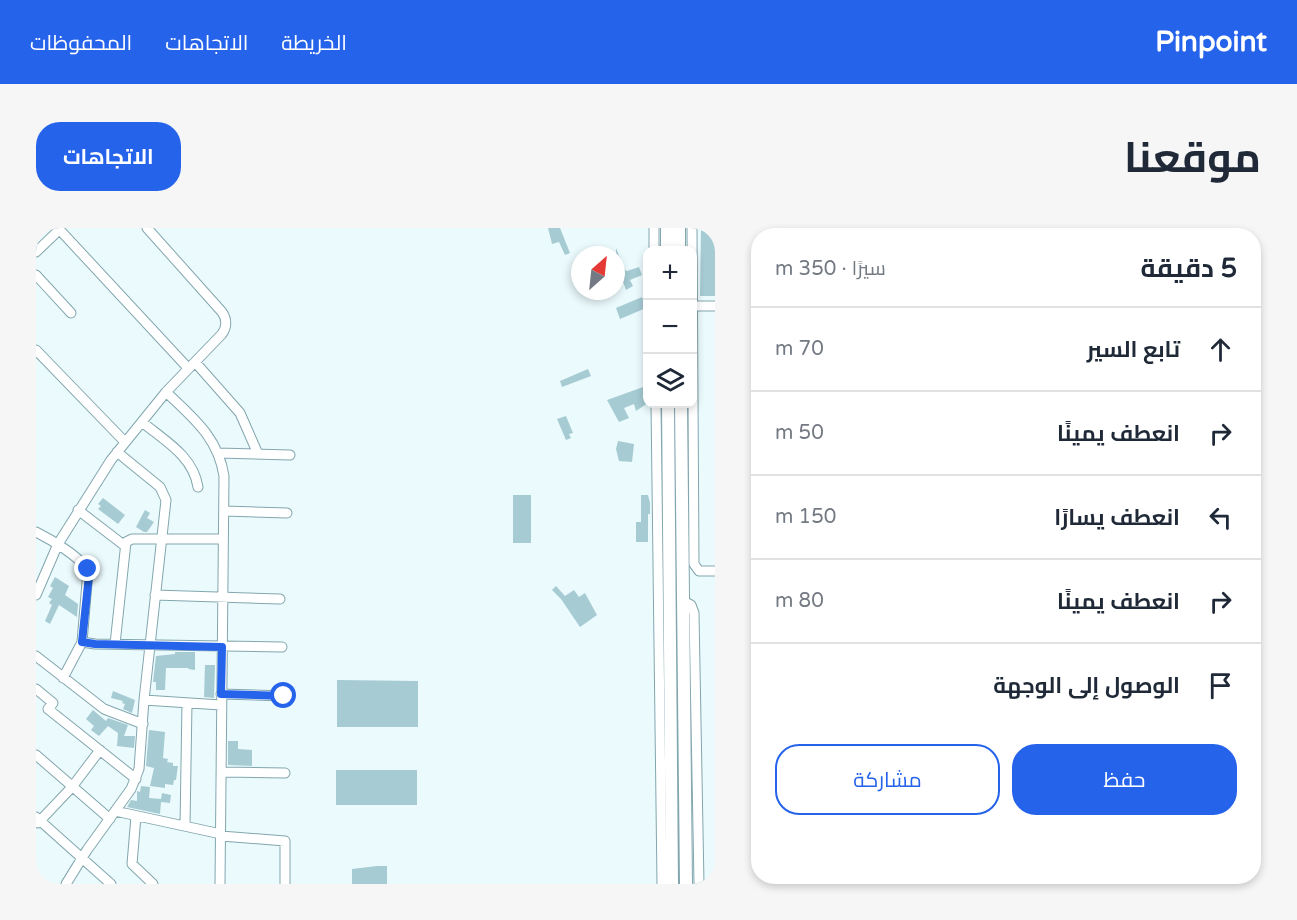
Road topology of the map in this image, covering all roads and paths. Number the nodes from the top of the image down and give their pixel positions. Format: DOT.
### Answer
graph roads {
  1 [pos="147,228"];
  2 [pos="654,228"];
  3 [pos="667,228"];
  4 [pos="679,228"];
  5 [pos="692,228"];
  6 [pos="58,229"];
  7 [pos="654,246"];
  8 [pos="667,246"];
  9 [pos="679,246"];
  10 [pos="36,252"];
  11 [pos="36,275"];
  12 [pos="693,300"];
  13 [pos="697,306"];
  14 [pos="715,306"];
  15 [pos="71,314"];
  16 [pos="36,350"];
  17 [pos="693,354"];
  18 [pos="191,365"];
  19 [pos="166,392"];
  20 [pos="656,408"];
  21 [pos="668,408"];
  22 [pos="681,408"];
  23 [pos="142,422"];
  24 [pos="125,442"];
  25 [pos="117,452"];
  26 [pos="218,453"];
  27 [pos="258,454"];
  28 [pos="290,455"];
  29 [pos="663,474"];
  30 [pos="198,487"];
  31 [pos="78,510"];
  32 [pos="224,511"];
  33 [pos="286,513"];
  34 [pos="36,532"];
  35 [pos="223,539"];
  36 [pos="161,540"];
  37 [pos="58,544"];
  38 [pos="125,546"];
  39 [pos="715,571"];
  40 [pos="36,595"];
  41 [pos="155,595"];
  42 [pos="222,597"];
  43 [pos="280,598"];
  44 [pos="683,601"];
  45 [pos="82,642"];
  46 [pos="115,644"];
  47 [pos="150,645"];
  48 [pos="222,647"];
  49 [pos="282,647"];
  50 [pos="36,656"];
  51 [pos="63,678"];
  52 [pos="36,689"];
  53 [pos="221,694"];
  54 [pos="284,696"];
  55 [pos="144,700"];
  56 [pos="187,703"];
  57 [pos="221,705"];
  58 [pos="143,724"];
  59 [pos="100,750"];
  60 [pos="36,756"];
  61 [pos="221,772"];
  62 [pos="285,773"];
  63 [pos="136,779"];
  64 [pos="666,781"];
  65 [pos="72,787"];
  66 [pos="112,815"];
  67 [pos="136,816"];
  68 [pos="37,821"];
  69 [pos="185,826"];
  70 [pos="221,835"];
  71 [pos="82,858"];
  72 [pos="66,884"];
  73 [pos="111,884"];
  74 [pos="153,884"];
  75 [pos="220,884"];
  76 [pos="285,884"];
  77 [pos="662,884"];
  78 [pos="672,884"];
  79 [pos="686,884"];
  80 [pos="699,884"];
  1 -- 18 [label="street"];
  2 -- 7 [label="street"];
  3 -- 8 [label="main road"];
  4 -- 9 [label="main road"];
  5 -- 12 [label="street"];
  6 -- 10 [label="street"];
  6 -- 18 [label="street"];
  11 -- 15 [label="street"];
  13 -- 14 [label="street"];
  16 -- 24 [label="street"];
  17 -- 39 [label="street"];
  18 -- 19 [label="street"];
  18 -- 27 [label="street"];
  19 -- 23 [label="street"];
  19 -- 26 [label="street"];
  20 -- 29 [label="street"];
  21 -- 29 [label="main road"];
  22 -- 44 [label="main road"];
  23 -- 24 [label="street"];
  23 -- 30 [label="street"];
  24 -- 25 [label="street"];
  25 -- 31 [label="street"];
  25 -- 36 [label="street"];
  26 -- 27 [label="street"];
  26 -- 32 [label="street"];
  27 -- 28 [label="street"];
  29 -- 64 [label="main road"];
  31 -- 37 [label="street"];
  31 -- 38 [label="street"];
  32 -- 33 [label="street"];
  32 -- 35 [label="street"];
  34 -- 37 [label="street"];
  35 -- 36 [label="street"];
  35 -- 42 [label="street"];
  36 -- 38 [label="street"];
  36 -- 41 [label="street"];
  37 -- 40 [label="street"];
  37 -- 45 [label="street"];
  38 -- 46 [label="street"];
  41 -- 42 [label="street"];
  41 -- 47 [label="street"];
  42 -- 43 [label="street"];
  42 -- 48 [label="street"];
  44 -- 79 [label="main road"];
  44 -- 80 [label="street"];
  45 -- 46 [label="street"];
  45 -- 51 [label="street"];
  46 -- 47 [label="street"];
  47 -- 48 [label="street"];
  47 -- 55 [label="street"];
  48 -- 49 [label="street"];
  48 -- 53 [label="street"];
  50 -- 51 [label="street"];
  51 -- 58 [label="street"];
  52 -- 59 [label="street"];
  53 -- 54 [label="street"];
  53 -- 57 [label="street"];
  55 -- 56 [label="street"];
  55 -- 58 [label="street"];
  56 -- 57 [label="street"];
  56 -- 69 [label="street"];
  57 -- 61 [label="street"];
  58 -- 63 [label="street"];
  59 -- 63 [label="street"];
  59 -- 65 [label="street"];
  60 -- 65 [label="street"];
  61 -- 62 [label="street"];
  61 -- 70 [label="street"];
  63 -- 66 [label="street"];
  64 -- 77 [label="street"];
  64 -- 78 [label="main road"];
  65 -- 66 [label="street"];
  65 -- 68 [label="street"];
  66 -- 67 [label="street"];
  66 -- 71 [label="street"];
  67 -- 69 [label="street"];
  67 -- 74 [label="street"];
  68 -- 71 [label="street"];
  69 -- 70 [label="street"];
  70 -- 75 [label="street"];
  70 -- 76 [label="street"];
  71 -- 72 [label="street"];
  71 -- 73 [label="street"];
}
